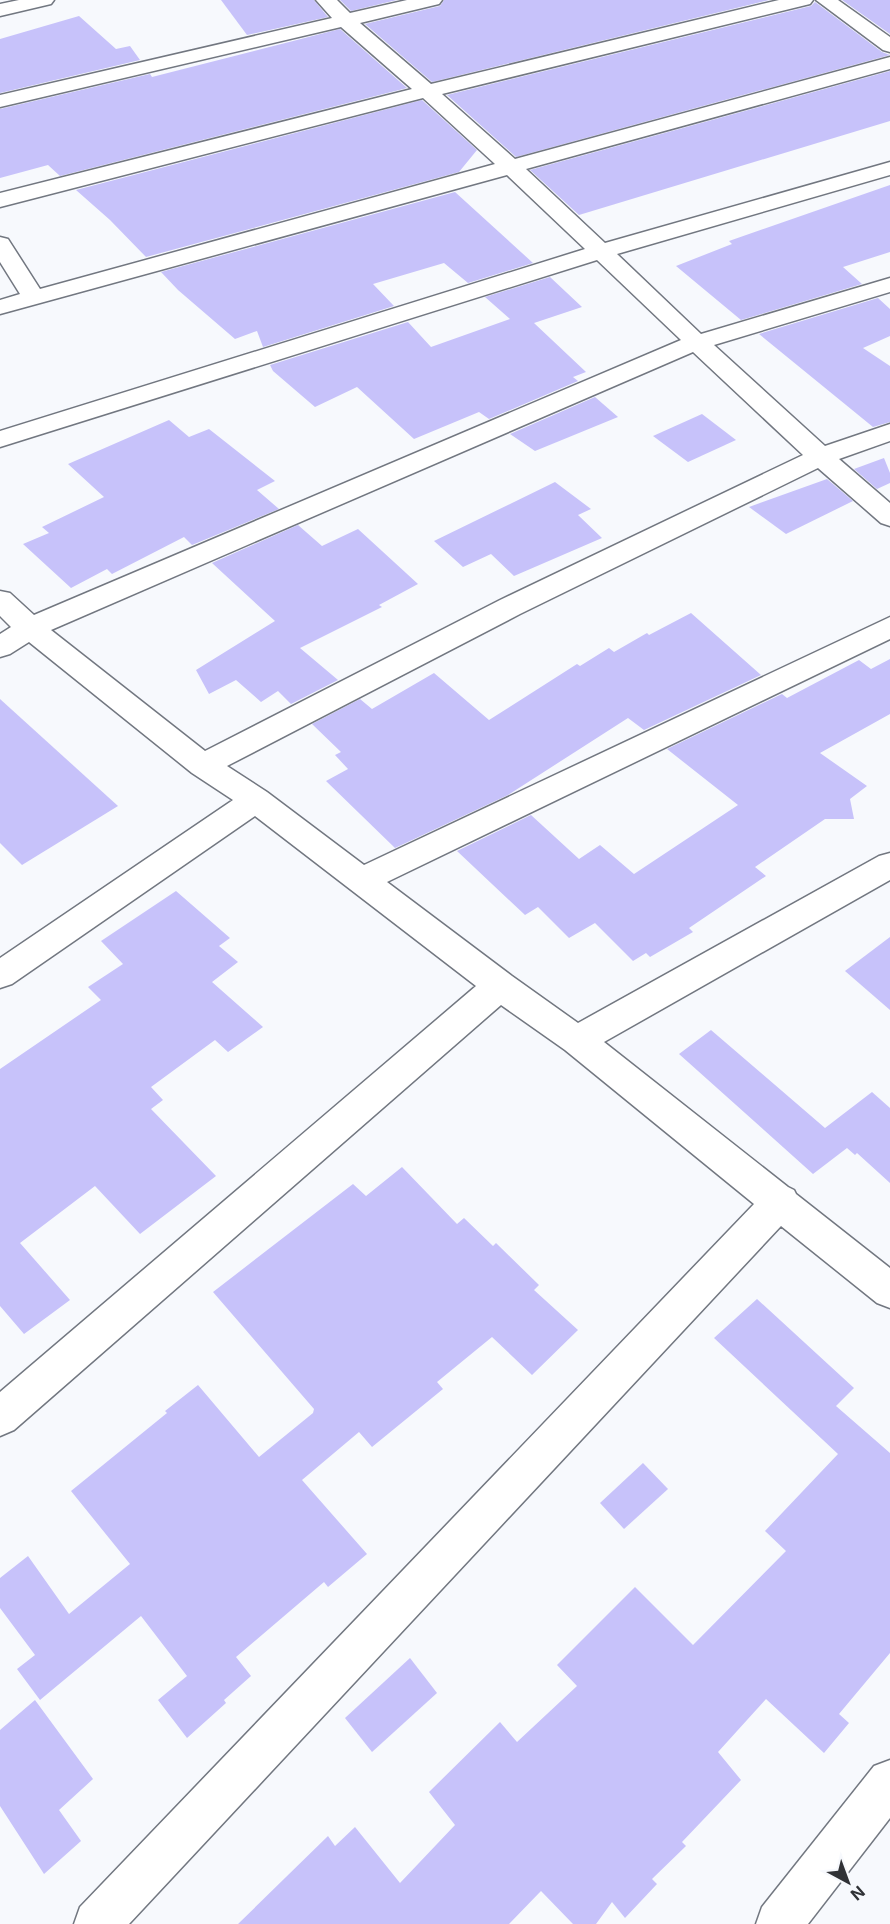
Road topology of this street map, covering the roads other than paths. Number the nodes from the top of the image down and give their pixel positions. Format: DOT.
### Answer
graph roads {
  1 [pos="44,0"];
  2 [pos="326,0"];
  3 [pos="432,0"];
  4 [pos="803,0"];
  5 [pos="826,0"];
  6 [pos="0,10"];
  7 [pos="345,20"];
  8 [pos="890,46"];
  9 [pos="890,63"];
  10 [pos="427,91"];
  11 [pos="0,101"];
  12 [pos="511,167"];
  13 [pos="890,168"];
  14 [pos="0,200"];
  15 [pos="0,244"];
  16 [pos="600,252"];
  17 [pos="890,285"];
  18 [pos="34,298"];
  19 [pos="0,307"];
  20 [pos="694,343"];
  21 [pos="890,432"];
  22 [pos="0,439"];
  23 [pos="819,457"];
  24 [pos="890,517"];
  25 [pos="0,600"];
  26 [pos="890,627"];
  27 [pos="30,628"];
  28 [pos="0,647"];
  29 [pos="203,765"];
  30 [pos="256,800"];
  31 [pos="890,865"];
  32 [pos="362,880"];
  33 [pos="0,975"];
  34 [pos="500,986"];
  35 [pos="577,1040"];
  36 [pos="781,1201"];
  37 [pos="890,1291"];
  38 [pos="0,1417"];
  39 [pos="890,1782"];
  40 [pos="97,1924"];
  41 [pos="779,1924"];
  1 -- 6 [label="street"];
  2 -- 7 [label="street"];
  3 -- 7 [label="street"];
  4 -- 10 [label="street"];
  5 -- 8 [label="street"];
  7 -- 10 [label="street"];
  7 -- 11 [label="street"];
  9 -- 12 [label="street"];
  10 -- 12 [label="street"];
  10 -- 14 [label="street"];
  12 -- 16 [label="street"];
  12 -- 18 [label="street"];
  13 -- 16 [label="street"];
  15 -- 18 [label="street"];
  16 -- 20 [label="street"];
  16 -- 22 [label="street"];
  17 -- 20 [label="street"];
  18 -- 19 [label="street"];
  20 -- 23 [label="street"];
  20 -- 27 [label="street"];
  21 -- 23 [label="street"];
  23 -- 24 [label="street"];
  23 -- 29 [label="street"];
  25 -- 27 [label="street"];
  26 -- 32 [label="street"];
  27 -- 28 [label="street"];
  27 -- 29 [label="street"];
  29 -- 30 [label="street"];
  30 -- 32 [label="street"];
  30 -- 33 [label="street"];
  31 -- 35 [label="street"];
  32 -- 34 [label="street"];
  34 -- 35 [label="street"];
  34 -- 38 [label="street"];
  35 -- 36 [label="street"];
  36 -- 37 [label="street"];
  36 -- 40 [label="street"];
  39 -- 41 [label="street"];
}
